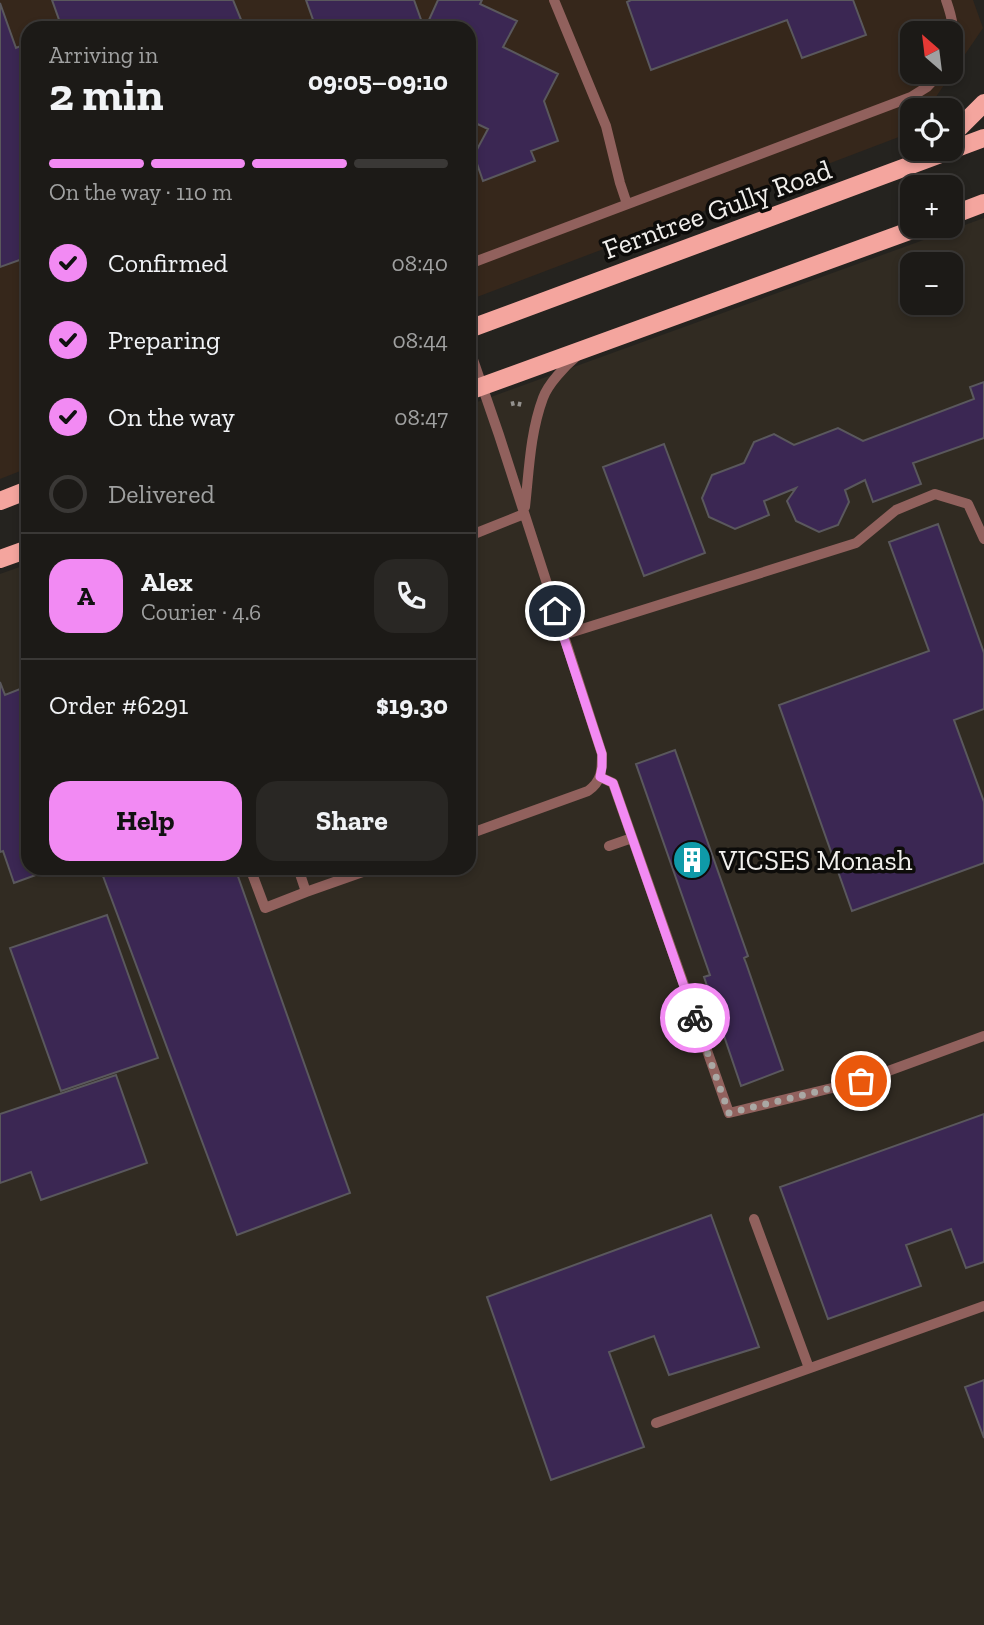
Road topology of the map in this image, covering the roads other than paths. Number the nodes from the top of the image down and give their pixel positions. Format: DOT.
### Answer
graph roads {
  1 [pos="554,0"];
  2 [pos="946,0"];
  3 [pos="952,21"];
  4 [pos="930,84"];
  5 [pos="984,103"];
  6 [pos="963,124"];
  7 [pos="984,138"];
  8 [pos="963,145"];
  9 [pos="915,161"];
  10 [pos="984,203"];
  11 [pos="627,204"];
  12 [pos="963,211"];
  13 [pos="900,234"];
  14 [pos="476,261"];
  15 [pos="476,326"];
  16 [pos="584,349"];
  17 [pos="476,388"];
  18 [pos="21,493"];
  19 [pos="0,501"];
  20 [pos="524,514"];
  21 [pos="476,533"];
  22 [pos="984,539"];
  23 [pos="21,552"];
  24 [pos="0,559"];
  25 [pos="563,635"];
  26 [pos="600,777"];
  27 [pos="476,831"];
  28 [pos="632,838"];
  29 [pos="609,846"];
  30 [pos="253,875"];
  31 [pos="300,875"];
  32 [pos="354,875"];
  33 [pos="306,892"];
  34 [pos="984,1036"];
  35 [pos="754,1219"];
  36 [pos="984,1306"];
  37 [pos="809,1368"];
  38 [pos="656,1423"];
  1 -- 11 [label="lane"];
  2 -- 3 [label="lane"];
  4 -- 11 [label="lane"];
  5 -- 6 [label="main road"];
  7 -- 8 [label="main road, Ferntree Gully Road"];
  9 -- 15 [label="main road, Ferntree Gully Road"];
  10 -- 12 [label="main road"];
  11 -- 14 [label="lane"];
  13 -- 16 [label="main road"];
  16 -- 17 [label="main road"];
  16 -- 20 [label="lane"];
  17 -- 20 [label="lane"];
  18 -- 19 [label="main road"];
  20 -- 21 [label="lane"];
  20 -- 25 [label="lane"];
  22 -- 25 [label="lane"];
  23 -- 24 [label="main road"];
  25 -- 26 [label="lane"];
  26 -- 27 [label="lane"];
  26 -- 28 [label="lane"];
  28 -- 29 [label="lane"];
  28 -- 34 [label="lane"];
  30 -- 33 [label="lane"];
  31 -- 33 [label="lane"];
  32 -- 33 [label="lane"];
  35 -- 37 [label="lane"];
  36 -- 37 [label="lane"];
  37 -- 38 [label="lane"];
}
